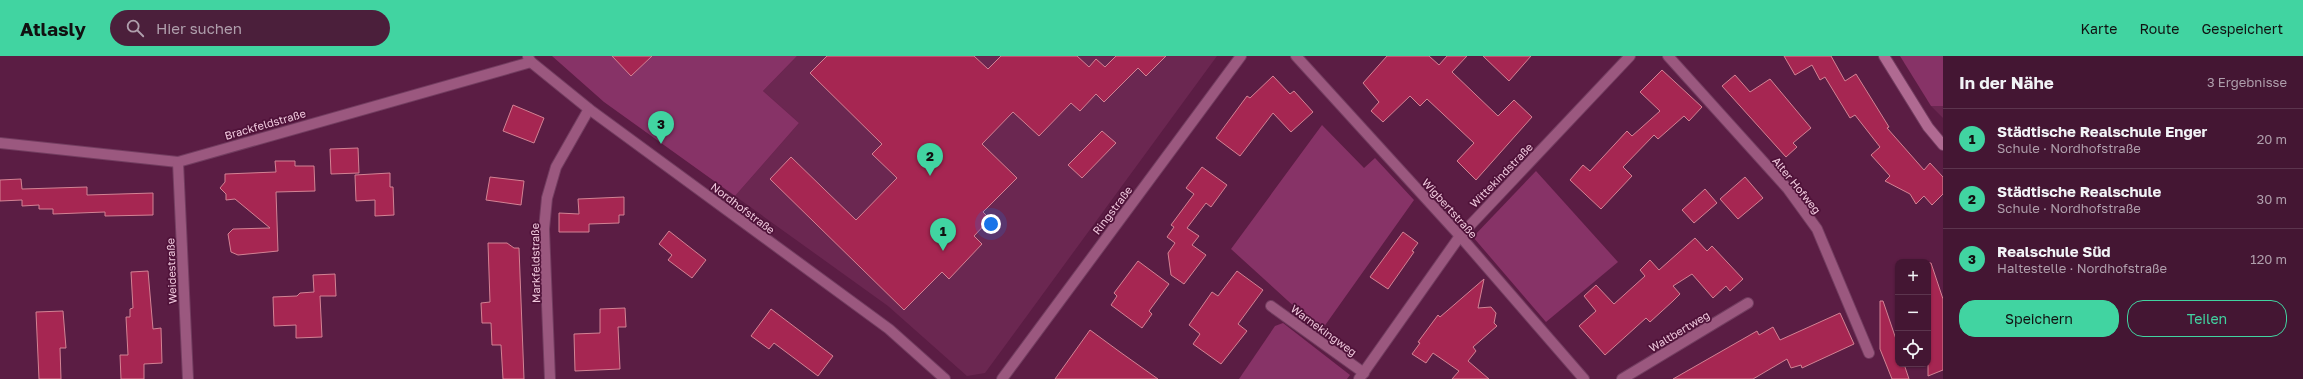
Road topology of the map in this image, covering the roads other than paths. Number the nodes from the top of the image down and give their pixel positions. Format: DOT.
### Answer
graph roads {
  1 [pos="1242,56"];
  2 [pos="1296,56"];
  3 [pos="1630,56"];
  4 [pos="1668,56"];
  5 [pos="1884,56"];
  6 [pos="529,59"];
  7 [pos="588,109"];
  8 [pos="0,143"];
  9 [pos="1943,145"];
  10 [pos="178,162"];
  11 [pos="1460,236"];
  12 [pos="1748,303"];
  13 [pos="1271,306"];
  14 [pos="1868,353"];
  15 [pos="1361,376"];
  16 [pos="188,379"];
  17 [pos="550,379"];
  18 [pos="945,379"];
  19 [pos="1002,379"];
  20 [pos="1584,379"];
  21 [pos="1622,379"];
  1 -- 19 [label="street, Ringstraße"];
  2 -- 11 [label="street, Wigbertstraße"];
  3 -- 11 [label="street, Wittekindstraße"];
  4 -- 14 [label="street, Alter Hofweg"];
  5 -- 9 [label="main road"];
  6 -- 7 [label="street, Nordhofstraße"];
  6 -- 10 [label="street, Brackfeldstraße"];
  7 -- 17 [label="street, Markfeldstraße"];
  7 -- 18 [label="street, Nordhofstraße"];
  8 -- 10 [label="street, Brackfeldstraße"];
  10 -- 16 [label="street, Weidestraße"];
  11 -- 15 [label="street, Wittekindstraße"];
  11 -- 20 [label="street, Wigbertstraße"];
  12 -- 21 [label="street, Waltbertweg"];
  13 -- 15 [label="street, Warnekingweg"];
}
